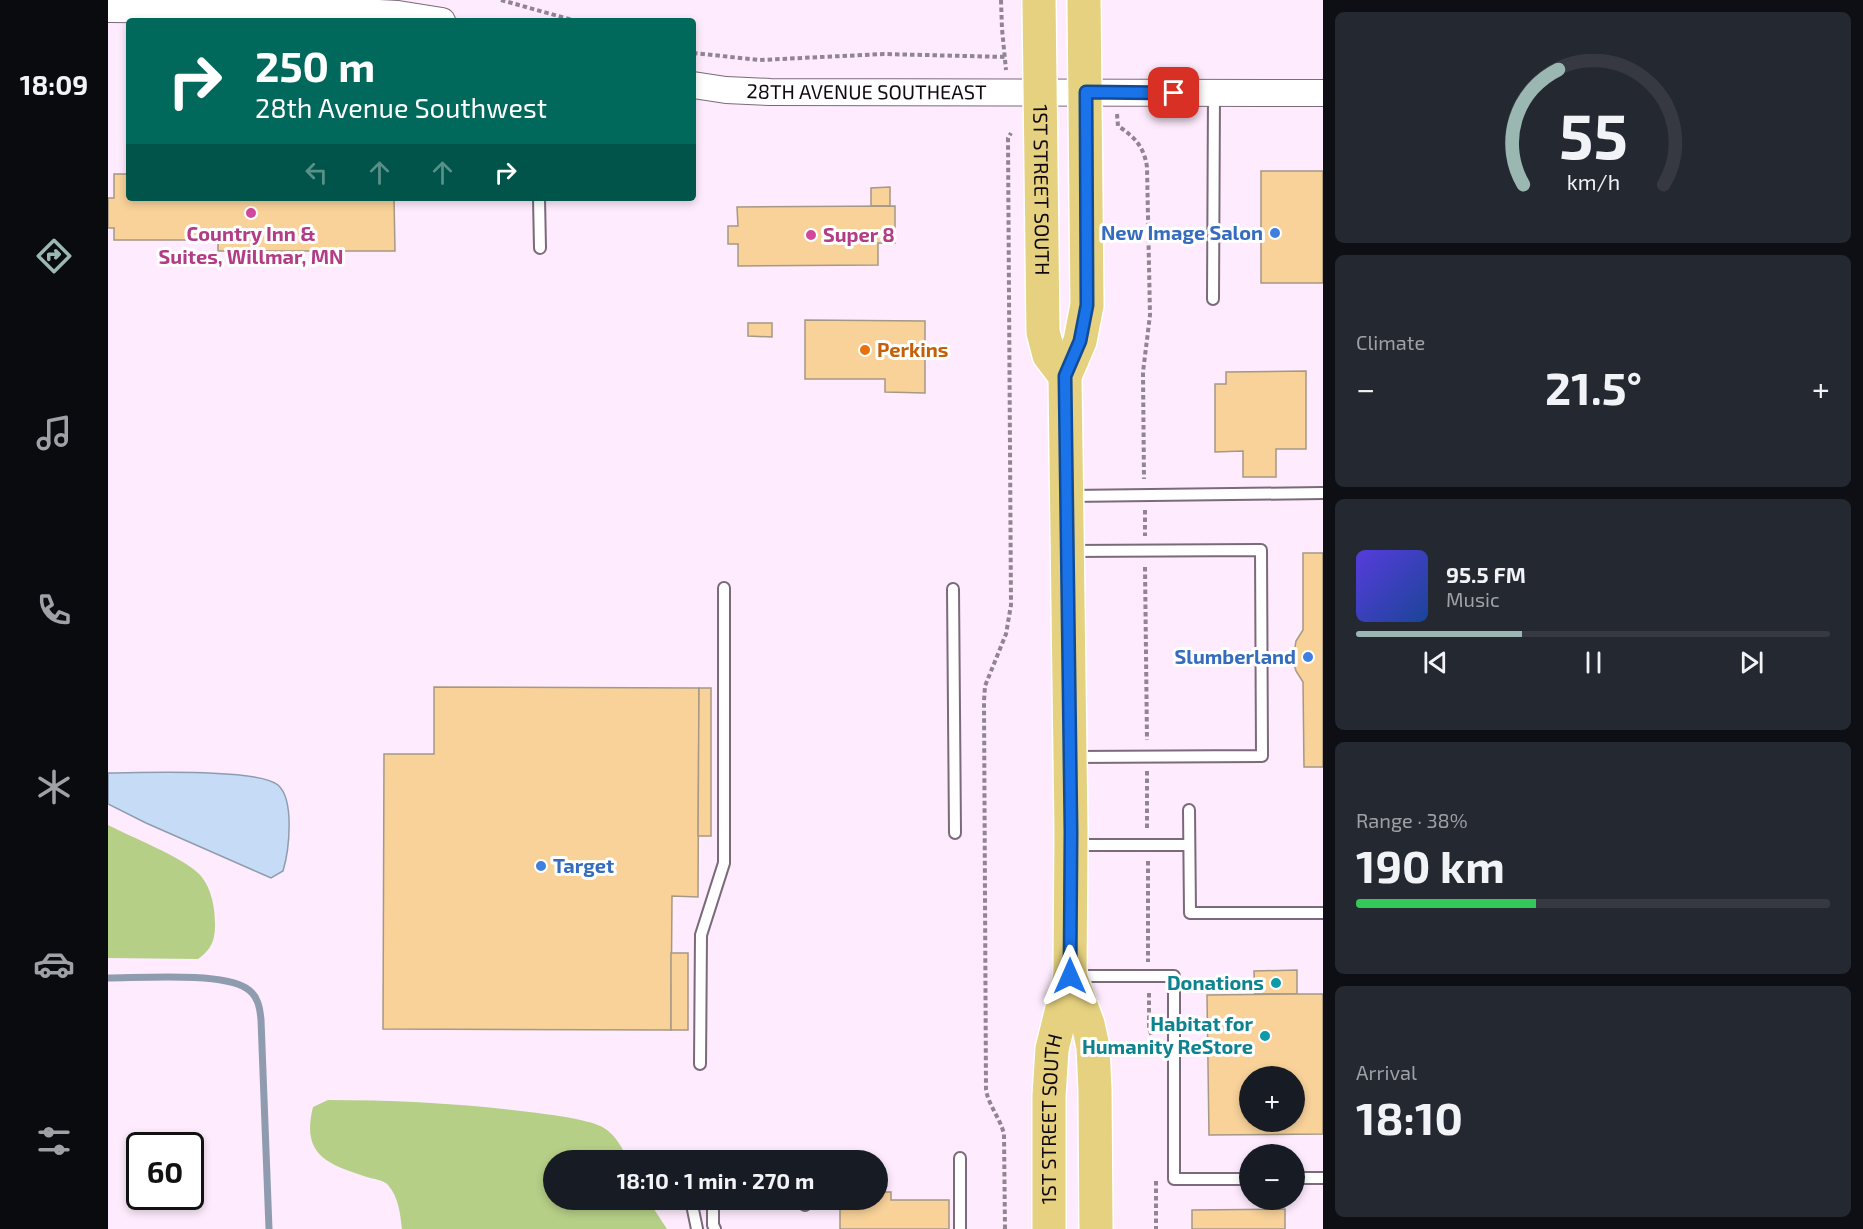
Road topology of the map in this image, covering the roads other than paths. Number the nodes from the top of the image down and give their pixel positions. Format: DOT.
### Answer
graph roads {
  1 [pos="1039,0"];
  2 [pos="1084,0"];
  3 [pos="108,9"];
  4 [pos="423,18"];
  5 [pos="696,85"];
  6 [pos="1100,92"];
  7 [pos="1024,93"];
  8 [pos="1214,93"];
  9 [pos="1323,93"];
  10 [pos="539,201"];
  11 [pos="540,248"];
  12 [pos="1214,299"];
  13 [pos="1065,376"];
  14 [pos="1323,493"];
  15 [pos="1066,496"];
  16 [pos="1067,551"];
  17 [pos="724,588"];
  18 [pos="953,589"];
  19 [pos="1069,757"];
  20 [pos="1190,810"];
  21 [pos="955,833"];
  22 [pos="1190,844"];
  23 [pos="1071,845"];
  24 [pos="1323,912"];
  25 [pos="1070,976"];
  26 [pos="700,1064"];
  27 [pos="960,1158"];
  28 [pos="1305,1178"];
  29 [pos="1323,1178"];
  30 [pos="1239,1179"];
  31 [pos="693,1210"];
  32 [pos="713,1210"];
  33 [pos="697,1229"];
  34 [pos="715,1229"];
  35 [pos="960,1229"];
  36 [pos="1049,1229"];
  37 [pos="1096,1229"];
  1 -- 7 [label="main road, 1ST STREET SOUTH"];
  2 -- 6 [label="main road, 1ST STREET SOUTH"];
  3 -- 4 [label="street"];
  5 -- 7 [label="street, 28TH AVENUE SOUTHEAST"];
  6 -- 7 [label="street, 28TH AVENUE SOUTHEAST"];
  6 -- 8 [label="street, 28TH AVENUE SOUTHEAST"];
  6 -- 13 [label="main road, 1ST STREET SOUTH"];
  7 -- 13 [label="main road, 1ST STREET SOUTH"];
  8 -- 9 [label="street, 28TH AVENUE SOUTHEAST"];
  8 -- 12 [label="lane"];
  10 -- 11 [label="lane"];
  13 -- 15 [label="main road, 1ST STREET SOUTH"];
  14 -- 15 [label="lane"];
  15 -- 16 [label="main road, 1ST STREET SOUTH"];
  16 -- 19 [label="main road, 1ST STREET SOUTH"];
  16 -- 19 [label="lane"];
  17 -- 26 [label="lane"];
  18 -- 21 [label="lane"];
  19 -- 23 [label="main road, 1ST STREET SOUTH"];
  20 -- 22 [label="lane"];
  22 -- 23 [label="lane"];
  22 -- 24 [label="lane"];
  23 -- 25 [label="main road, 1ST STREET SOUTH"];
  25 -- 30 [label="lane"];
  25 -- 36 [label="main road, 1ST STREET SOUTH"];
  25 -- 37 [label="main road, 1ST STREET SOUTH"];
  27 -- 35 [label="lane"];
  28 -- 29 [label="lane"];
  31 -- 33 [label="lane"];
  32 -- 34 [label="lane"];
}
